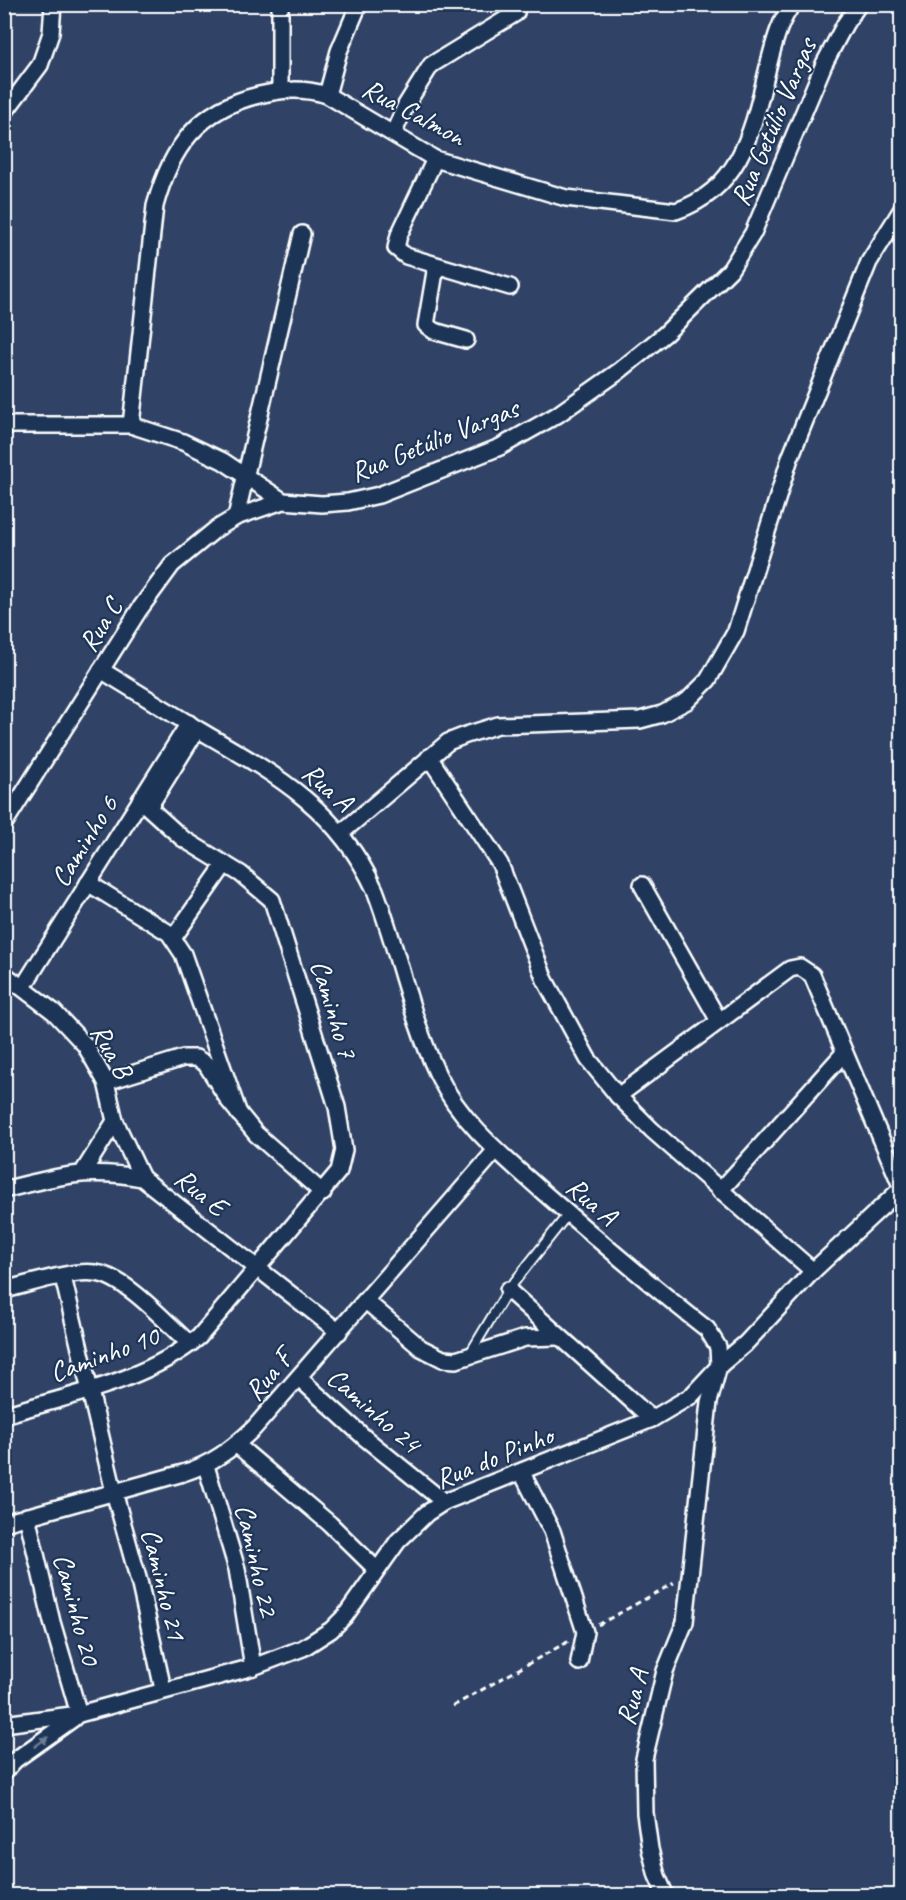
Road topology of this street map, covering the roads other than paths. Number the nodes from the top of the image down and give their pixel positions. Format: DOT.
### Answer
graph roads {
  1 [pos="53,4"];
  2 [pos="280,4"];
  3 [pos="359,4"];
  4 [pos="793,4"];
  5 [pos="859,4"];
  6 [pos="516,13"];
  7 [pos="280,90"];
  8 [pos="327,95"];
  9 [pos="4,113"];
  10 [pos="394,132"];
  11 [pos="435,159"];
  12 [pos="902,209"];
  13 [pos="302,234"];
  14 [pos="436,266"];
  15 [pos="510,287"];
  16 [pos="466,340"];
  17 [pos="4,425"];
  18 [pos="131,425"];
  19 [pos="248,475"];
  20 [pos="283,501"];
  21 [pos="236,518"];
  22 [pos="101,670"];
  23 [pos="193,726"];
  24 [pos="429,757"];
  25 [pos="144,804"];
  26 [pos="4,824"];
  27 [pos="341,833"];
  28 [pos="225,864"];
  29 [pos="88,883"];
  30 [pos="642,885"];
  31 [pos="174,937"];
  32 [pos="4,974"];
  33 [pos="23,987"];
  34 [pos="719,1021"];
  35 [pos="843,1054"];
  36 [pos="106,1082"];
  37 [pos="618,1096"];
  38 [pos="239,1114"];
  39 [pos="115,1121"];
  40 [pos="496,1150"];
  41 [pos="83,1172"];
  42 [pos="142,1178"];
  43 [pos="902,1188"];
  44 [pos="4,1190"];
  45 [pos="720,1191"];
  46 [pos="323,1192"];
  47 [pos="568,1214"];
  48 [pos="257,1270"];
  49 [pos="813,1271"];
  50 [pos="63,1277"];
  51 [pos="4,1290"];
  52 [pos="508,1290"];
  53 [pos="366,1301"];
  54 [pos="339,1332"];
  55 [pos="557,1337"];
  56 [pos="190,1344"];
  57 [pos="469,1356"];
  58 [pos="719,1366"];
  59 [pos="299,1378"];
  60 [pos="89,1389"];
  61 [pos="4,1415"];
  62 [pos="651,1419"];
  63 [pos="237,1445"];
  64 [pos="206,1466"];
  65 [pos="522,1473"];
  66 [pos="114,1492"];
  67 [pos="444,1502"];
  68 [pos="27,1516"];
  69 [pos="4,1523"];
  70 [pos="377,1570"];
  71 [pos="579,1662"];
  72 [pos="253,1666"];
  73 [pos="163,1689"];
  74 [pos="79,1714"];
  75 [pos="4,1724"];
  76 [pos="4,1772"];
  77 [pos="666,1896"];
  1 -- 9 [label="street"];
  2 -- 7 [label="street"];
  3 -- 8 [label="street"];
  4 -- 11 [label="street, Rua Calmon"];
  5 -- 20 [label="street, Rua Getúlio Vargas"];
  6 -- 10 [label="street"];
  7 -- 8 [label="street, Rua Calmon"];
  7 -- 18 [label="street, Rua Calmon"];
  8 -- 10 [label="street, Rua Calmon"];
  10 -- 11 [label="street, Rua Calmon"];
  11 -- 14 [label="street"];
  12 -- 24 [label="street"];
  13 -- 19 [label="street"];
  14 -- 15 [label="street"];
  14 -- 16 [label="street"];
  17 -- 18 [label="street"];
  18 -- 19 [label="street"];
  19 -- 20 [label="street"];
  19 -- 21 [label="street"];
  20 -- 21 [label="street, Rua C"];
  21 -- 22 [label="street, Rua C"];
  22 -- 23 [label="street, Rua A"];
  22 -- 26 [label="street, Rua C"];
  23 -- 25 [label="street, Caminho 6"];
  23 -- 27 [label="street, Rua A"];
  24 -- 27 [label="street"];
  24 -- 37 [label="street"];
  25 -- 28 [label="street, Caminho 7"];
  25 -- 29 [label="street, Caminho 6"];
  27 -- 40 [label="street, Rua A"];
  28 -- 31 [label="street"];
  28 -- 46 [label="street, Caminho 7"];
  29 -- 31 [label="street"];
  29 -- 33 [label="street, Caminho 6"];
  30 -- 34 [label="street"];
  31 -- 38 [label="street"];
  32 -- 33 [label="street, Rua B"];
  33 -- 36 [label="street, Rua B"];
  34 -- 35 [label="street"];
  34 -- 37 [label="street"];
  35 -- 43 [label="street"];
  35 -- 45 [label="street"];
  36 -- 38 [label="street"];
  36 -- 39 [label="street, Rua B"];
  37 -- 45 [label="street"];
  38 -- 46 [label="street"];
  39 -- 41 [label="street"];
  39 -- 42 [label="street, Rua B"];
  40 -- 47 [label="street, Rua A"];
  40 -- 53 [label="street, Rua F"];
  41 -- 42 [label="street, Rua E"];
  41 -- 44 [label="street, Rua E"];
  42 -- 48 [label="street, Rua E"];
  43 -- 49 [label="street, Rua do Pinho"];
  45 -- 49 [label="street"];
  46 -- 48 [label="street, Caminho 7"];
  47 -- 52 [label="lane"];
  47 -- 58 [label="street, Rua A"];
  48 -- 54 [label="street, Rua E"];
  48 -- 56 [label="street, Caminho 10"];
  49 -- 58 [label="street, Rua do Pinho"];
  50 -- 51 [label="street"];
  50 -- 56 [label="street"];
  50 -- 60 [label="street, Caminho 21"];
  52 -- 55 [label="street"];
  52 -- 57 [label="lane"];
  53 -- 54 [label="street, Rua F"];
  53 -- 57 [label="street"];
  54 -- 59 [label="street, Rua F"];
  55 -- 57 [label="street"];
  55 -- 62 [label="street"];
  56 -- 60 [label="street, Caminho 10"];
  58 -- 62 [label="street, Rua do Pinho"];
  58 -- 77 [label="street, Rua A"];
  59 -- 63 [label="street, Rua F"];
  59 -- 67 [label="street, Caminho 24"];
  60 -- 61 [label="street, Caminho 10"];
  60 -- 66 [label="street, Caminho 21"];
  62 -- 65 [label="street, Rua do Pinho"];
  63 -- 64 [label="street, Rua F"];
  63 -- 70 [label="street"];
  64 -- 66 [label="street, Rua F"];
  64 -- 72 [label="street, Caminho 22"];
  65 -- 67 [label="street, Rua do Pinho"];
  65 -- 71 [label="street"];
  66 -- 68 [label="street, Rua F"];
  66 -- 73 [label="street, Caminho 21"];
  67 -- 70 [label="street, Rua do Pinho"];
  68 -- 69 [label="street, Rua F"];
  68 -- 74 [label="street, Caminho 20"];
  70 -- 72 [label="street, Rua do Pinho"];
  72 -- 73 [label="street, Rua do Pinho"];
  73 -- 74 [label="street, Rua do Pinho"];
  74 -- 75 [label="street"];
  76 -- 74 [label="street, one-way"];
}
